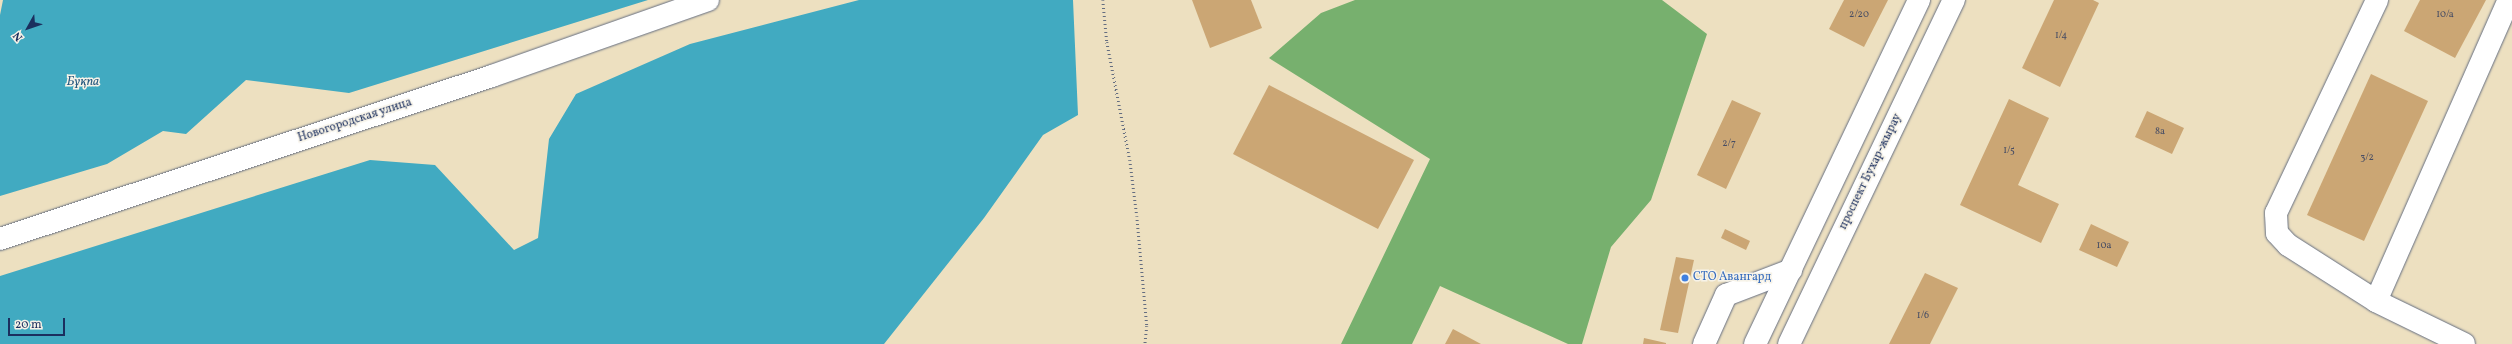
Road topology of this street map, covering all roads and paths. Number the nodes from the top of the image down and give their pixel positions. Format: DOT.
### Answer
graph roads {
  1 [pos="708,0"];
  2 [pos="1104,0"];
  3 [pos="1919,0"];
  4 [pos="1954,0"];
  5 [pos="2377,0"];
  6 [pos="2509,0"];
  7 [pos="0,239"];
  8 [pos="1791,270"];
  9 [pos="2376,301"];
  10 [pos="1145,344"];
  11 [pos="1704,344"];
  12 [pos="1756,344"];
  13 [pos="1789,344"];
  14 [pos="2464,344"];
  1 -- 7 [label="main road, Новогородская улица"];
  2 -- 10 [label="path"];
  3 -- 8 [label="main road"];
  4 -- 13 [label="main road, проспект Бухар-жырау"];
  5 -- 9 [label="main road"];
  6 -- 9 [label="main road"];
  8 -- 11 [label="main road"];
  8 -- 12 [label="main road"];
  9 -- 14 [label="main road"];
}
